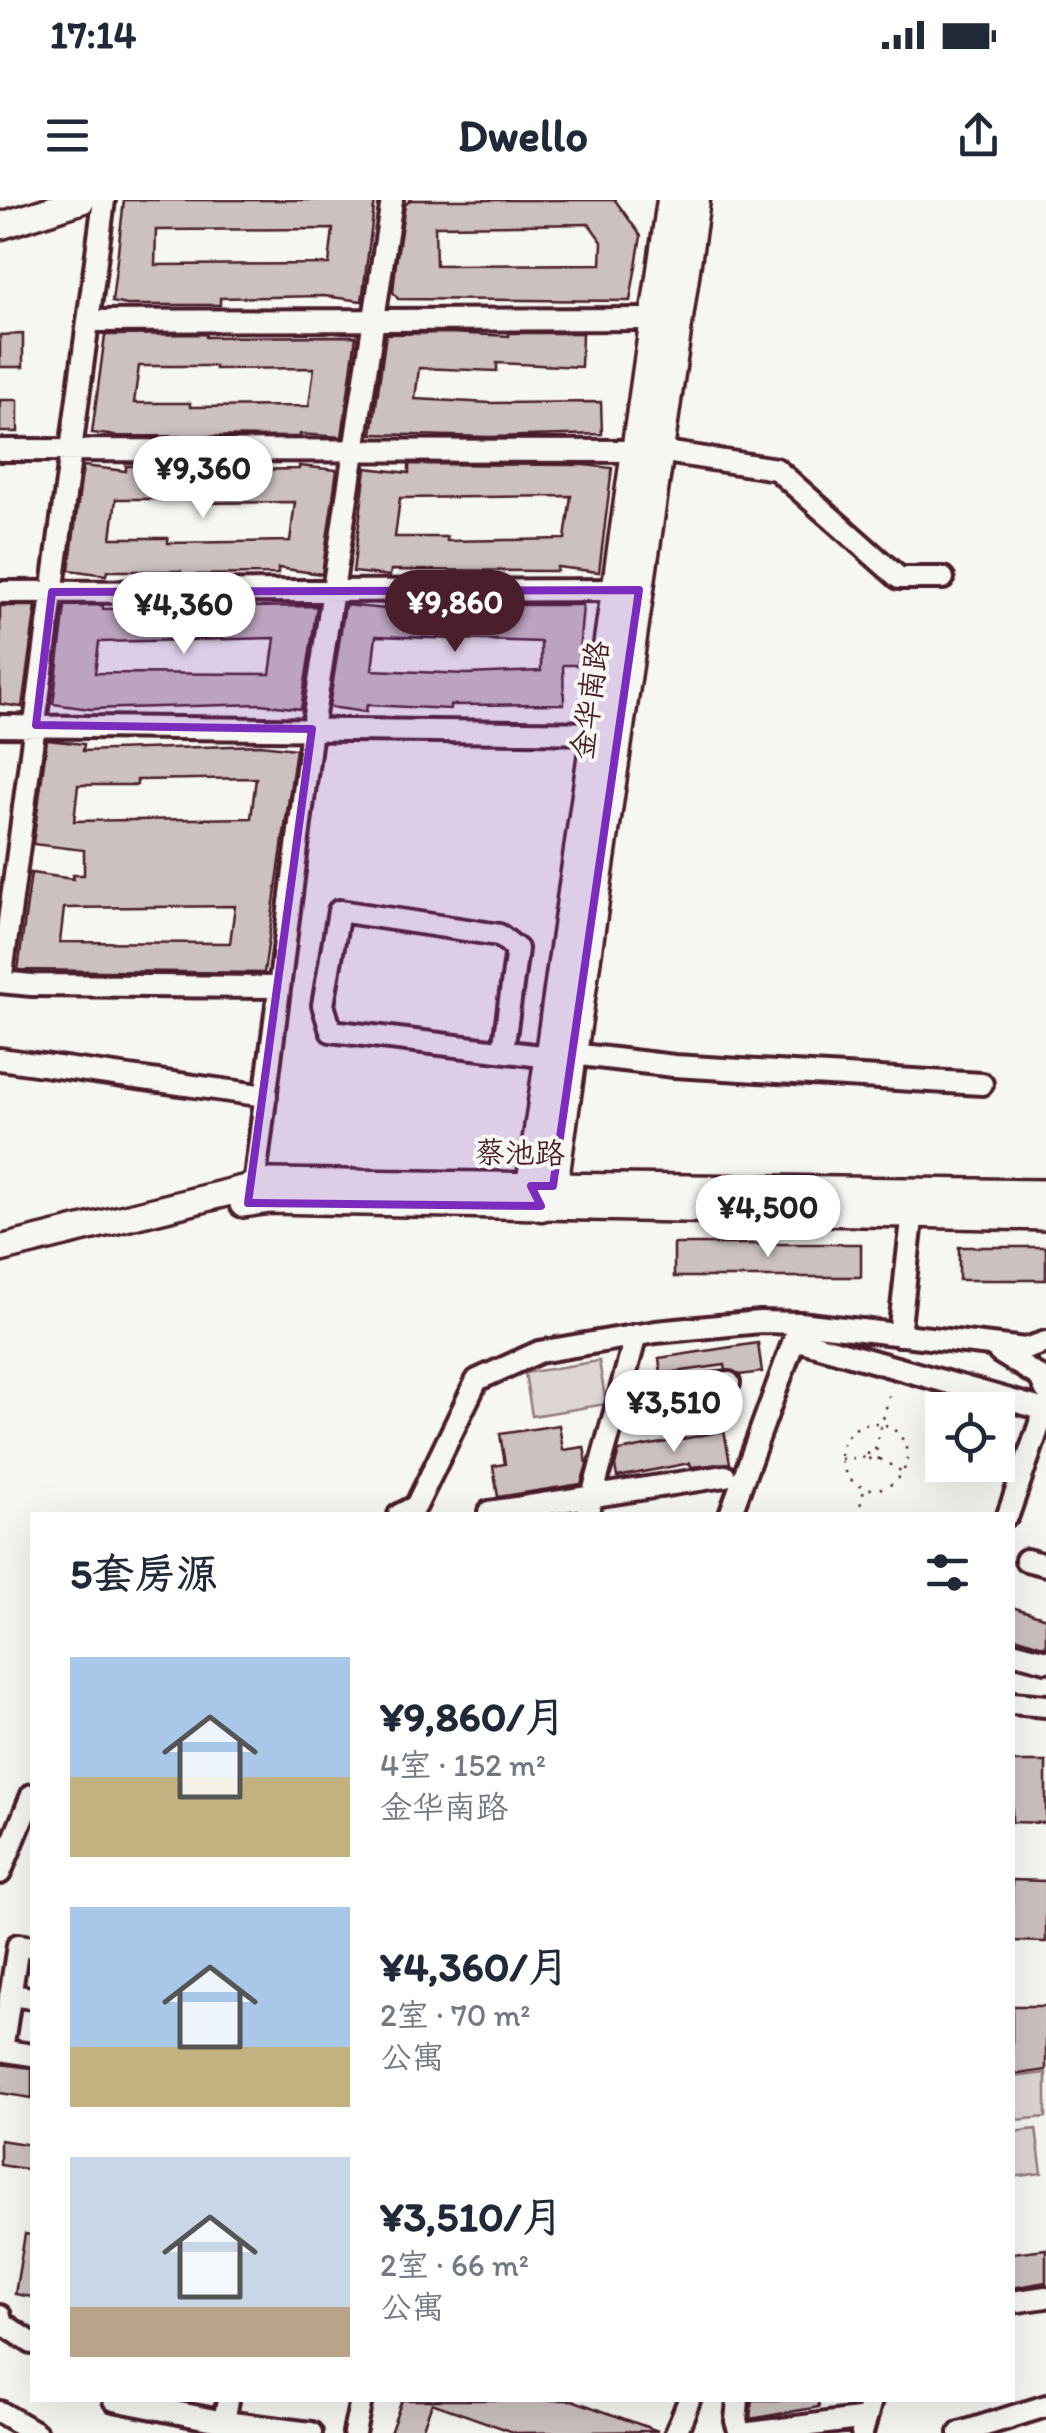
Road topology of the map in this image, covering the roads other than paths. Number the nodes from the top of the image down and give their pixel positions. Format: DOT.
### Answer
graph roads {
  1 [pos="40,200"];
  2 [pos="82,200"];
  3 [pos="104,200"];
  4 [pos="392,200"];
  5 [pos="672,200"];
  6 [pos="696,200"];
  7 [pos="0,212"];
  8 [pos="0,226"];
  9 [pos="655,319"];
  10 [pos="374,320"];
  11 [pos="88,321"];
  12 [pos="0,450"];
  13 [pos="72,450"];
  14 [pos="354,450"];
  15 [pos="647,450"];
  16 [pos="943,578"];
  17 [pos="627,590"];
  18 [pos="333,591"];
  19 [pos="0,592"];
  20 [pos="52,592"];
  21 [pos="0,726"];
  22 [pos="36,726"];
  23 [pos="312,730"];
  24 [pos="607,733"];
  25 [pos="1,982"];
  26 [pos="0,990"];
  27 [pos="278,991"];
  28 [pos="504,1052"];
  29 [pos="561,1056"];
  30 [pos="0,1059"];
  31 [pos="982,1084"];
  32 [pos="266,1096"];
  33 [pos="542,1192"];
  34 [pos="1046,1193"];
  35 [pos="251,1195"];
  36 [pos="914,1202"];
  37 [pos="1046,1218"];
  38 [pos="0,1249"];
  39 [pos="0,1264"];
  40 [pos="797,1331"];
  41 [pos="636,1335"];
  42 [pos="899,1335"];
  43 [pos="1046,1342"];
  44 [pos="984,1344"];
  45 [pos="729,1382"];
  46 [pos="1046,1390"];
  47 [pos="619,1396"];
  48 [pos="1046,1408"];
  49 [pos="437,1462"];
  50 [pos="725,1476"];
  51 [pos="589,1506"];
  52 [pos="405,1512"];
  53 [pos="430,1512"];
  54 [pos="489,1512"];
  55 [pos="731,1512"];
  56 [pos="1009,1512"];
  57 [pos="1015,1653"];
  58 [pos="1046,1661"];
  59 [pos="1015,1702"];
  60 [pos="1046,1706"];
  61 [pos="30,1799"];
  62 [pos="0,1873"];
  63 [pos="30,1947"];
  64 [pos="10,1996"];
  65 [pos="30,1998"];
  66 [pos="1,2050"];
  67 [pos="30,2055"];
  68 [pos="1046,2297"];
  69 [pos="1015,2302"];
  70 [pos="0,2316"];
  71 [pos="30,2343"];
  72 [pos="124,2402"];
  73 [pos="228,2402"];
  74 [pos="361,2402"];
  75 [pos="688,2402"];
  76 [pos="738,2402"];
  77 [pos="1046,2406"];
  78 [pos="0,2412"];
  79 [pos="866,2417"];
  80 [pos="224,2422"];
  81 [pos="36,2433"];
  82 [pos="310,2433"];
  83 [pos="354,2433"];
  84 [pos="676,2433"];
  85 [pos="740,2433"];
  86 [pos="750,2433"];
  87 [pos="960,2433"];
  1 -- 7 [label="street"];
  2 -- 8 [label="street"];
  3 -- 11 [label="street"];
  4 -- 10 [label="street"];
  5 -- 9 [label="main road, 金华南路"];
  6 -- 15 [label="main road, 金华南路"];
  9 -- 10 [label="street"];
  9 -- 15 [label="main road, 金华南路"];
  10 -- 11 [label="street"];
  10 -- 14 [label="street"];
  11 -- 13 [label="street"];
  12 -- 13 [label="street"];
  13 -- 14 [label="street"];
  13 -- 20 [label="street"];
  14 -- 15 [label="street"];
  14 -- 18 [label="street"];
  15 -- 16 [label="street"];
  15 -- 17 [label="main road, 金华南路"];
  17 -- 18 [label="street"];
  17 -- 24 [label="main road, 金华南路"];
  18 -- 20 [label="street"];
  18 -- 23 [label="street"];
  19 -- 20 [label="street"];
  20 -- 22 [label="street"];
  21 -- 22 [label="street"];
  22 -- 23 [label="street"];
  22 -- 25 [label="street"];
  23 -- 24 [label="street"];
  23 -- 27 [label="street"];
  24 -- 29 [label="main road, 金华南路"];
  25 -- 27 [label="street"];
  26 -- 27 [label="street"];
  27 -- 32 [label="street"];
  28 -- 28 [label="street"];
  28 -- 29 [label="street"];
  29 -- 31 [label="street"];
  29 -- 33 [label="main road, 金华南路"];
  30 -- 32 [label="street"];
  32 -- 35 [label="street"];
  33 -- 35 [label="street, 蔡池路"];
  33 -- 36 [label="street, 蔡池路"];
  34 -- 36 [label="street, 蔡池路"];
  35 -- 38 [label="street, 蔡池路"];
  35 -- 39 [label="street, 蔡池路"];
  36 -- 37 [label="street, 蔡池路"];
  36 -- 42 [label="street"];
  40 -- 41 [label="street"];
  40 -- 42 [label="street"];
  40 -- 48 [label="street"];
  40 -- 55 [label="street"];
  41 -- 47 [label="street"];
  41 -- 49 [label="street"];
  42 -- 44 [label="street"];
  43 -- 44 [label="street"];
  44 -- 46 [label="street"];
  45 -- 47 [label="street"];
  47 -- 51 [label="street"];
  48 -- 56 [label="street"];
  49 -- 52 [label="street"];
  49 -- 53 [label="street"];
  50 -- 51 [label="street"];
  51 -- 54 [label="street"];
  57 -- 58 [label="street"];
  59 -- 60 [label="street"];
  61 -- 62 [label="street"];
  63 -- 64 [label="street"];
  64 -- 65 [label="street"];
  64 -- 66 [label="street"];
  66 -- 67 [label="street"];
  68 -- 69 [label="street"];
  70 -- 71 [label="street"];
  72 -- 80 [label="street"];
  73 -- 80 [label="street"];
  74 -- 83 [label="street"];
  75 -- 84 [label="street"];
  76 -- 85 [label="street"];
  77 -- 87 [label="street"];
  78 -- 81 [label="street"];
  79 -- 86 [label="street"];
  80 -- 82 [label="street"];
}
